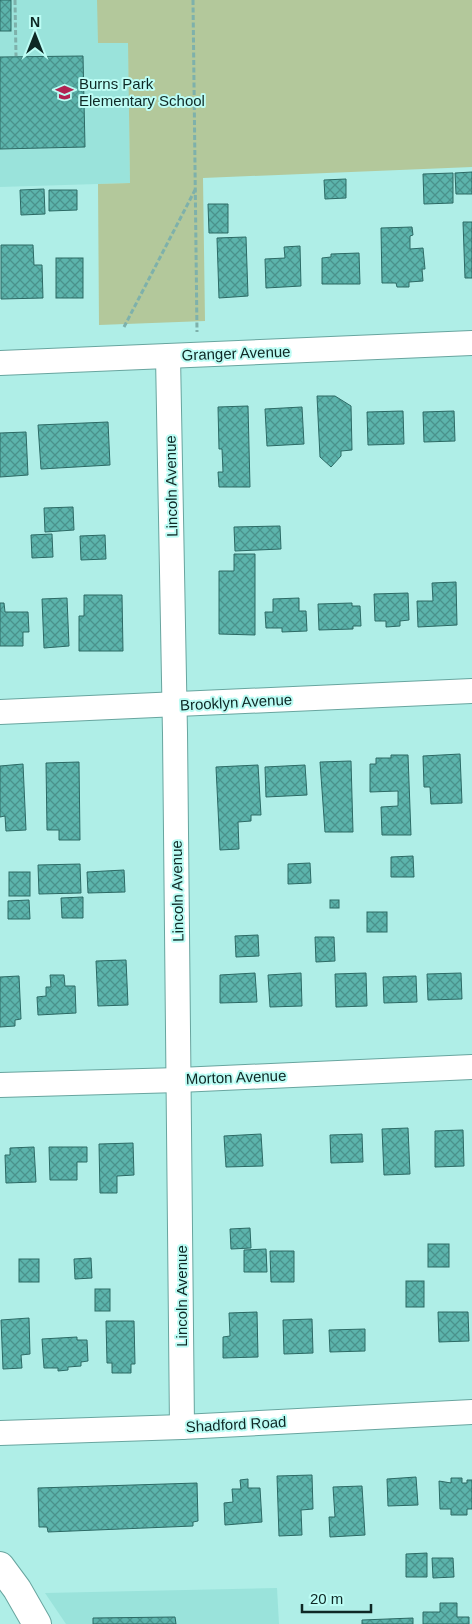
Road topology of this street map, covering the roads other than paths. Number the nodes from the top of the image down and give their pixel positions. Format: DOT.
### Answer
graph roads {
  1 [pos="472,343"];
  2 [pos="168,356"];
  3 [pos="0,363"];
  4 [pos="472,691"];
  5 [pos="174,705"];
  6 [pos="0,712"];
  7 [pos="472,1067"];
  8 [pos="179,1080"];
  9 [pos="0,1085"];
  10 [pos="472,1412"];
  11 [pos="182,1426"];
  12 [pos="0,1433"];
  13 [pos="0,1566"];
  14 [pos="37,1624"];
  1 -- 2 [label="street, Granger Avenue"];
  2 -- 3 [label="street, Granger Avenue"];
  2 -- 5 [label="street, Lincoln Avenue"];
  4 -- 5 [label="street, Brooklyn Avenue"];
  5 -- 6 [label="street, Brooklyn Avenue"];
  5 -- 8 [label="street, Lincoln Avenue"];
  7 -- 8 [label="street, Morton Avenue"];
  8 -- 9 [label="street, Morton Avenue"];
  8 -- 11 [label="street, Lincoln Avenue"];
  10 -- 11 [label="street, Shadford Road"];
  11 -- 12 [label="street, Shadford Road"];
  13 -- 14 [label="main road"];
}
